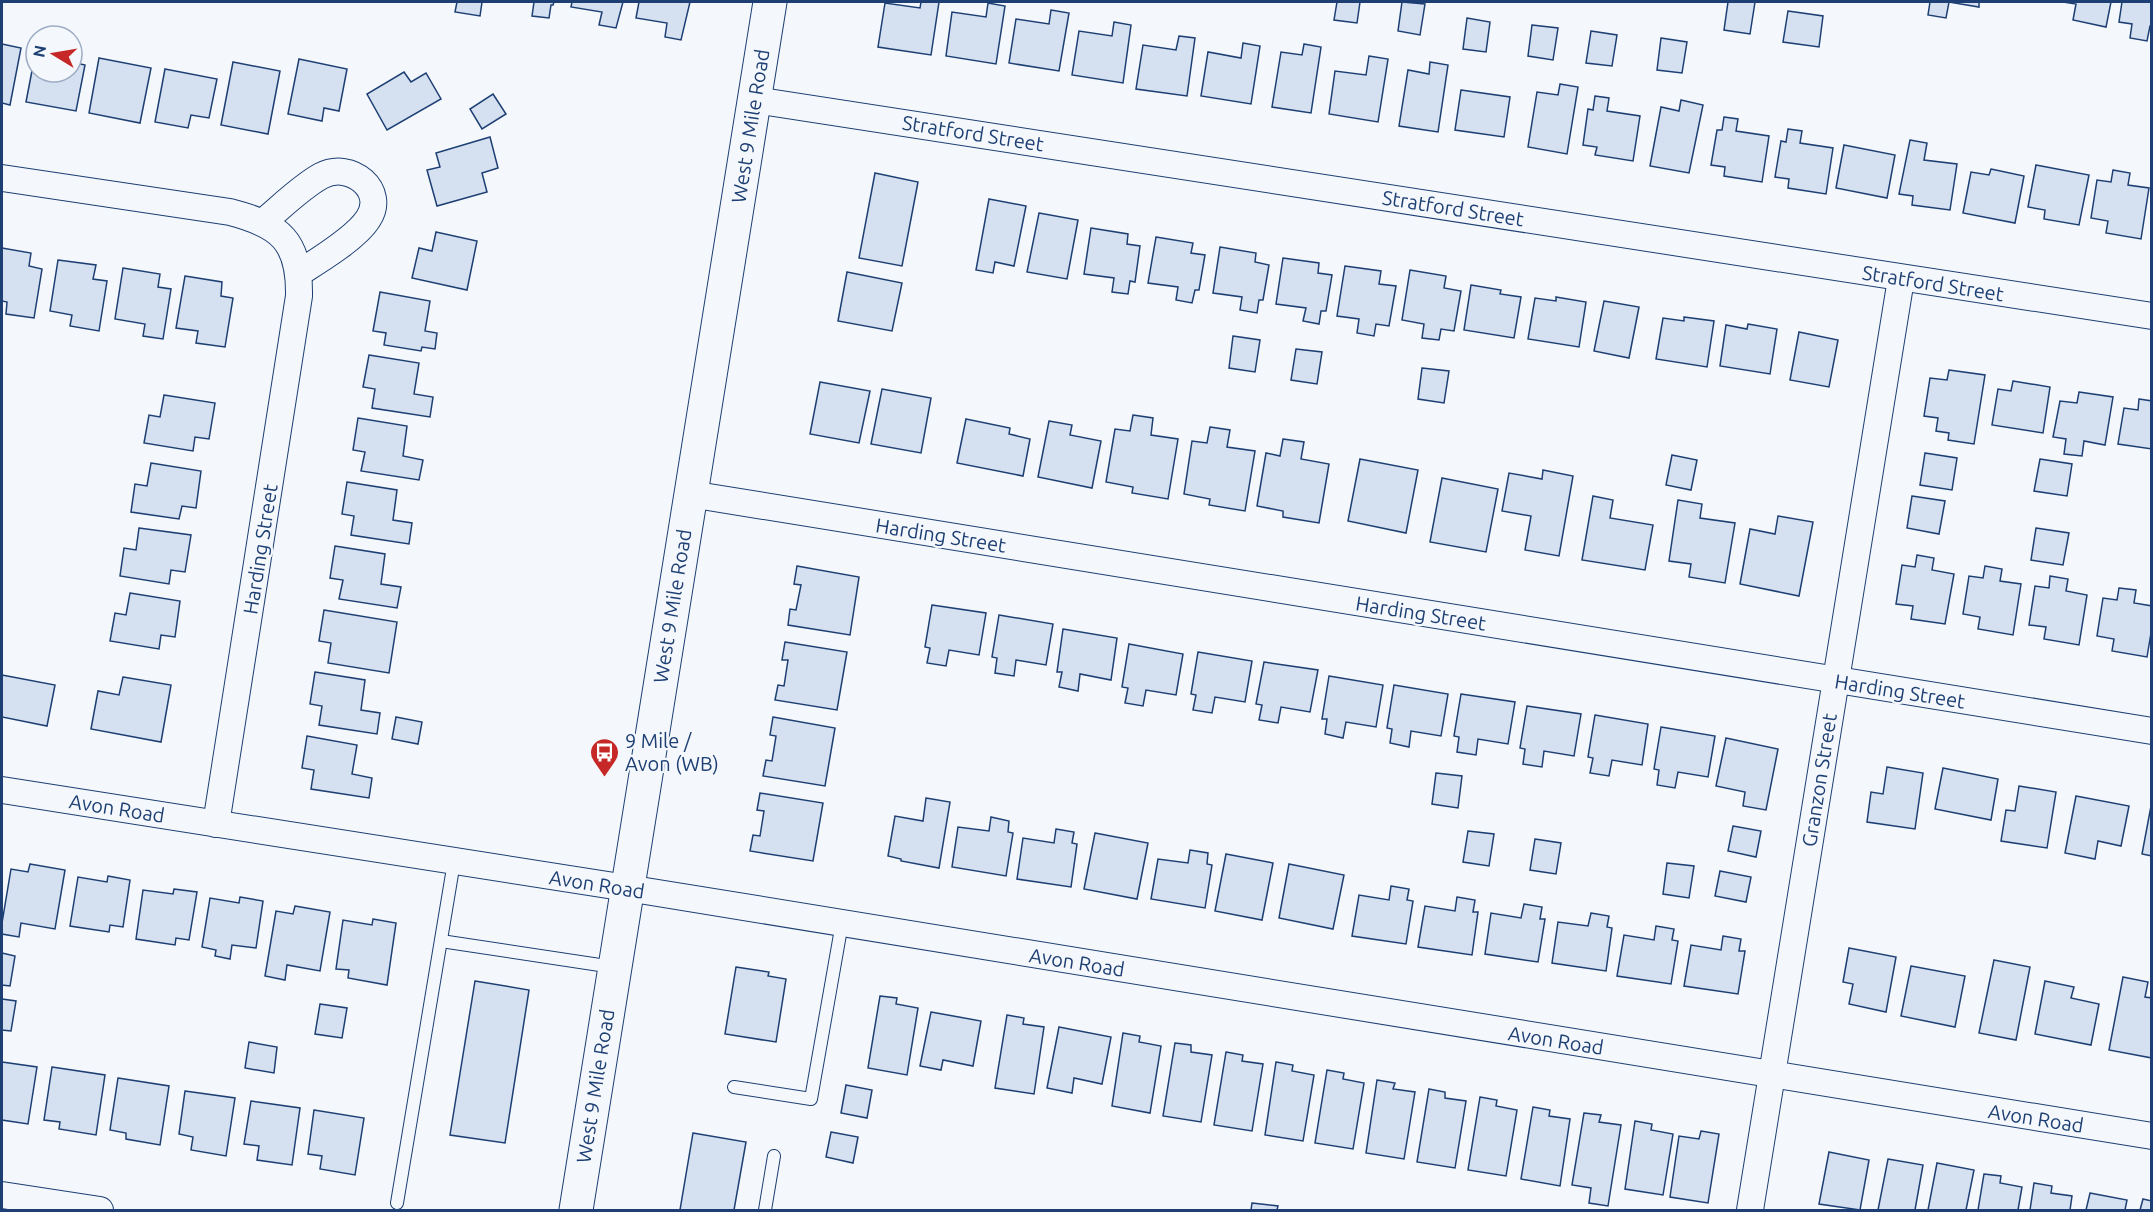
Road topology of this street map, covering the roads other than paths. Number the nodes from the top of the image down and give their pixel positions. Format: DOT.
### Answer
graph roads {
  1 [pos="770,2"];
  2 [pos="755,100"];
  3 [pos="2,178"];
  4 [pos="263,222"];
  5 [pos="299,273"];
  6 [pos="1901,279"];
  7 [pos="2151,316"];
  8 [pos="690,494"];
  9 [pos="1836,680"];
  10 [pos="2151,731"];
  11 [pos="2,790"];
  12 [pos="216,824"];
  13 [pos="454,862"];
  14 [pos="627,888"];
  15 [pos="842,923"];
  16 [pos="441,941"];
  17 [pos="614,967"];
  18 [pos="1771,1075"];
  19 [pos="734,1087"];
  20 [pos="2151,1136"];
  21 [pos="774,1156"];
  22 [pos="2,1195"];
  23 [pos="397,1203"];
  24 [pos="100,1210"];
  25 [pos="576,1210"];
  26 [pos="765,1210"];
  27 [pos="1750,1210"];
  1 -- 2 [label="main road, West 9 Mile Road"];
  2 -- 6 [label="street, Stratford Street"];
  2 -- 8 [label="main road, West 9 Mile Road"];
  3 -- 4 [label="street, Harding Street"];
  4 -- 5 [label="street, Harding Street"];
  4 -- 5 [label="street"];
  5 -- 12 [label="street, Harding Street"];
  6 -- 7 [label="street, Stratford Street"];
  6 -- 9 [label="street, Granzon Street"];
  8 -- 9 [label="street, Harding Street"];
  8 -- 14 [label="main road, West 9 Mile Road"];
  9 -- 10 [label="street, Harding Street"];
  9 -- 18 [label="street, Granzon Street"];
  11 -- 12 [label="street, Avon Road"];
  12 -- 13 [label="street, Avon Road"];
  13 -- 14 [label="street, Avon Road"];
  13 -- 16 [label="lane"];
  14 -- 15 [label="street, Avon Road"];
  14 -- 17 [label="main road, West 9 Mile Road"];
  15 -- 18 [label="street, Avon Road"];
  15 -- 19 [label="lane"];
  16 -- 17 [label="lane"];
  16 -- 23 [label="lane"];
  17 -- 25 [label="main road, West 9 Mile Road"];
  18 -- 20 [label="street, Avon Road"];
  18 -- 27 [label="street, Granzon Street"];
  21 -- 26 [label="lane"];
  22 -- 24 [label="street"];
}
